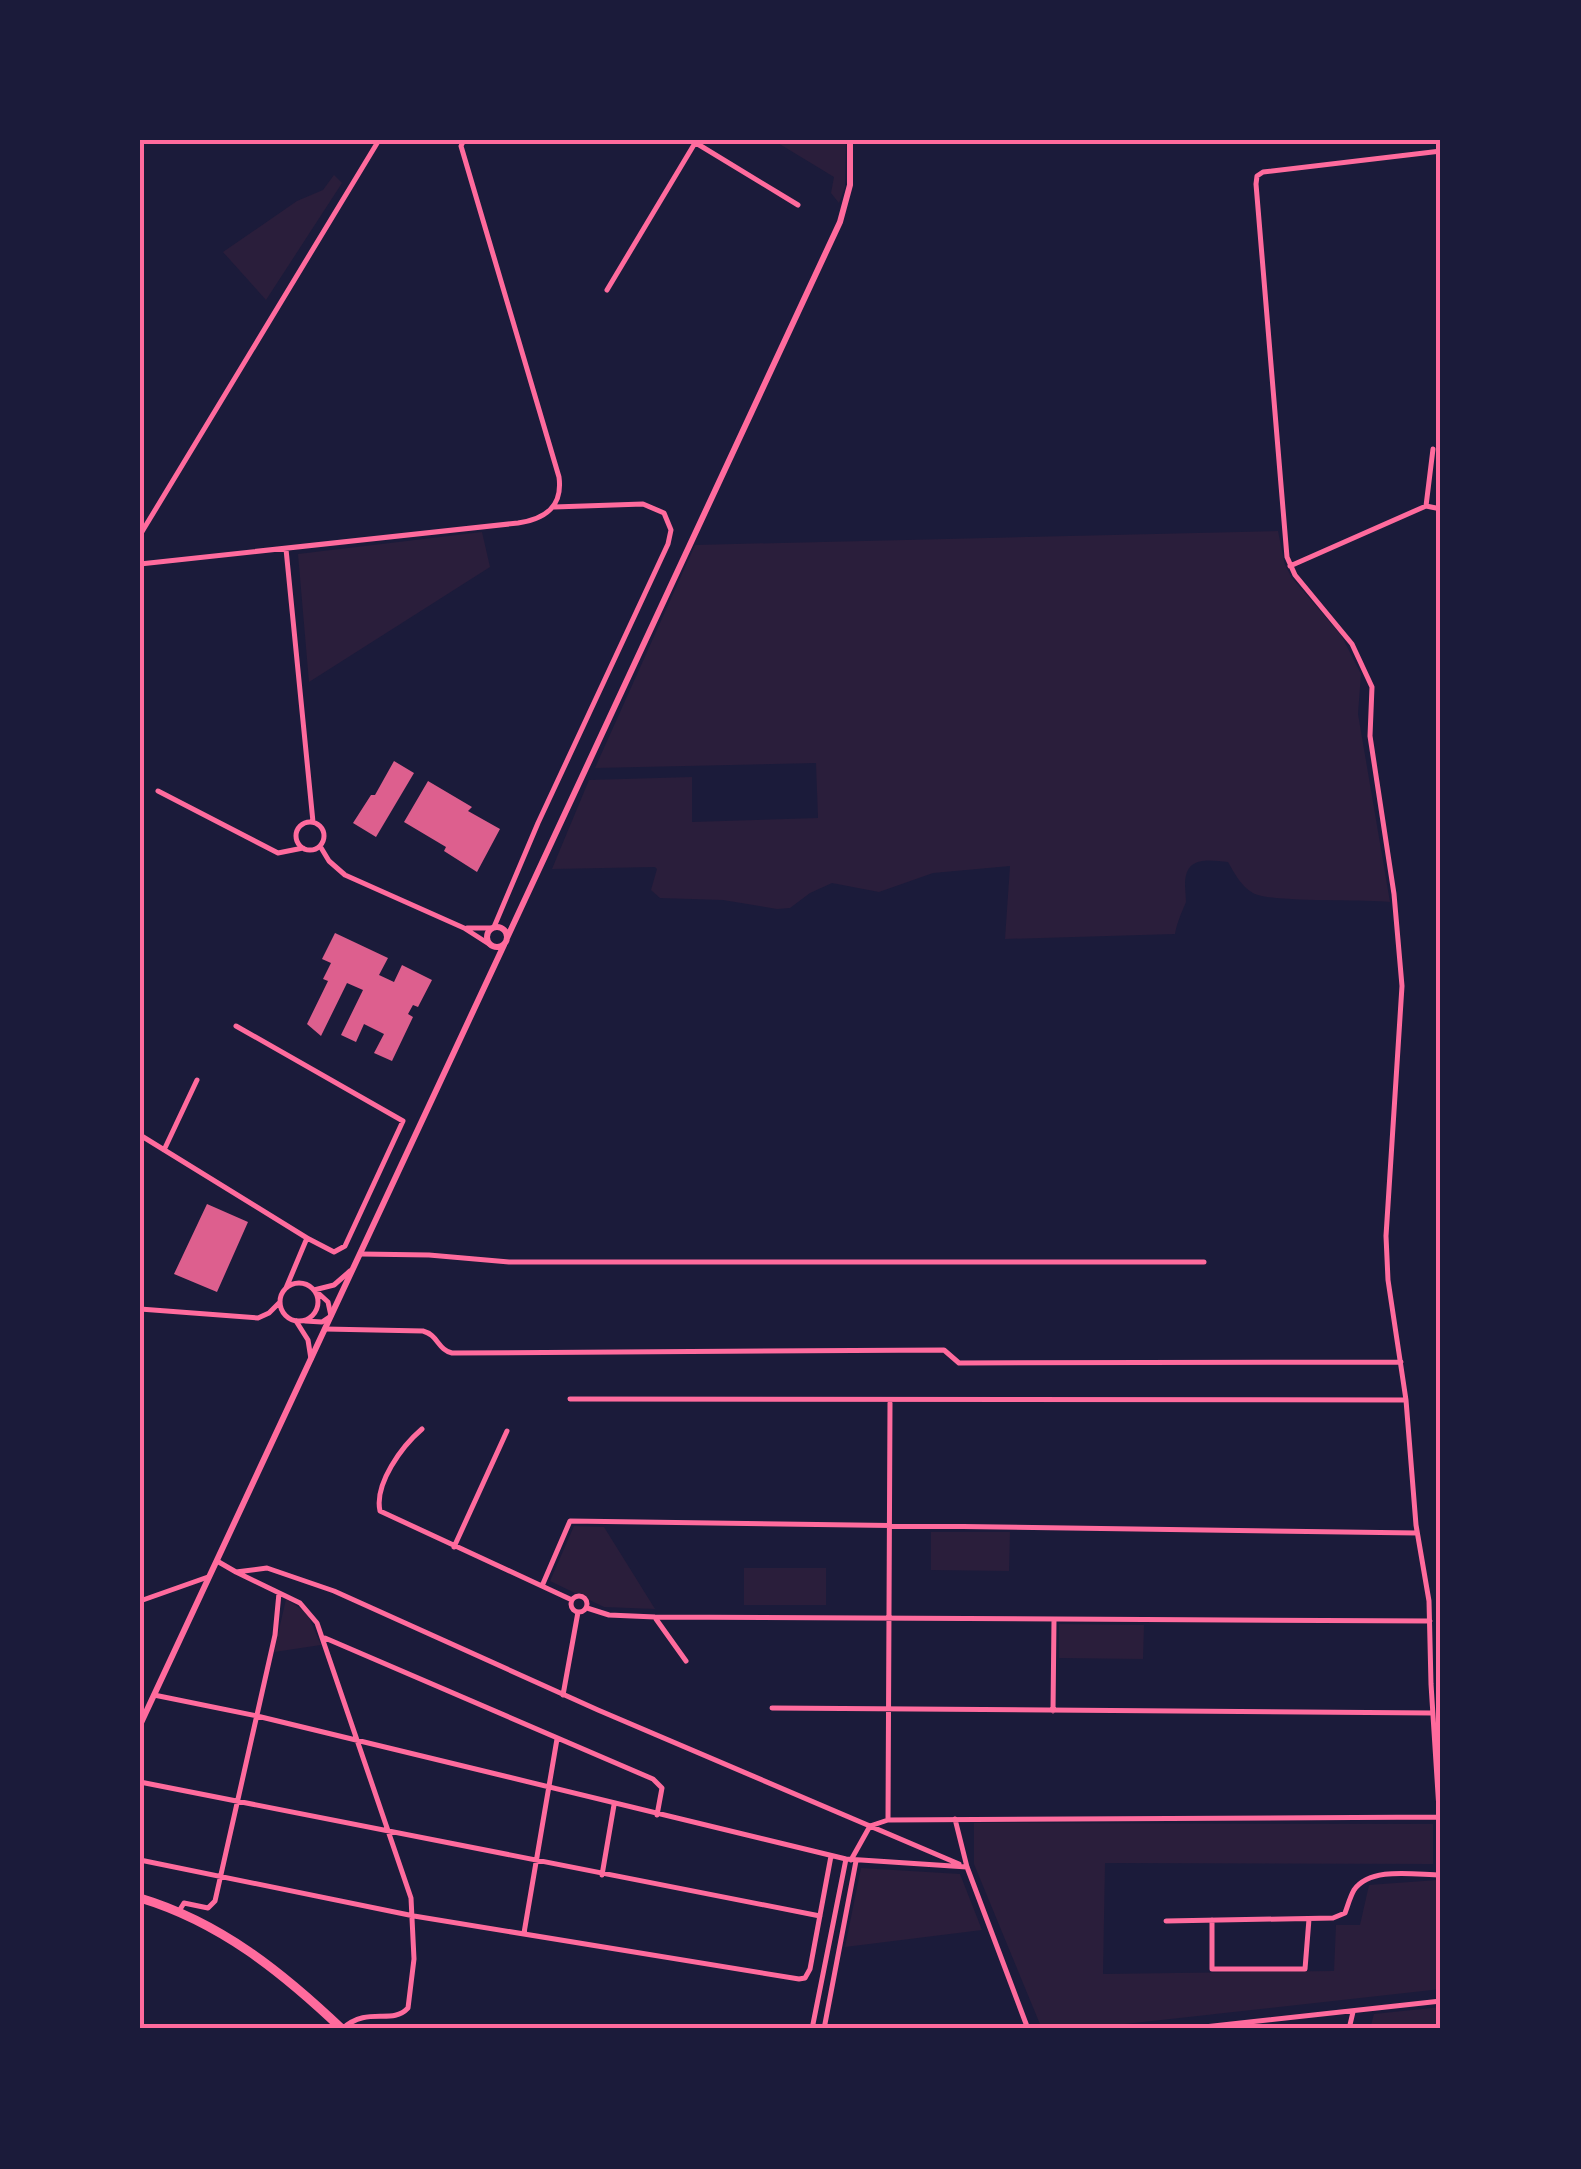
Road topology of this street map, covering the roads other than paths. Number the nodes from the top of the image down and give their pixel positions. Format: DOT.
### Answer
graph roads {
  1 [pos="379,140"];
  2 [pos="464,140"];
  3 [pos="850,140"];
  4 [pos="693,141"];
  5 [pos="1441,151"];
  6 [pos="798,205"];
  7 [pos="608,290"];
  8 [pos="1434,449"];
  9 [pos="1426,506"];
  10 [pos="554,507"];
  11 [pos="1441,509"];
  12 [pos="140,535"];
  13 [pos="286,548"];
  14 [pos="140,564"];
  15 [pos="1290,566"];
  16 [pos="158,791"];
  17 [pos="313,822"];
  18 [pos="320,846"];
  19 [pos="303,848"];
  20 [pos="464,928"];
  21 [pos="493,928"];
  22 [pos="506,942"];
  23 [pos="489,944"];
  24 [pos="236,1026"];
  25 [pos="197,1080"];
  26 [pos="140,1135"];
  27 [pos="164,1150"];
  28 [pos="307,1238"];
  29 [pos="358,1254"];
  30 [pos="1204,1262"];
  31 [pos="295,1266"];
  32 [pos="350,1271"];
  33 [pos="286,1288"];
  34 [pos="310,1288"];
  35 [pos="280,1302"];
  36 [pos="140,1309"];
  37 [pos="331,1316"];
  38 [pos="296,1321"];
  39 [pos="304,1321"];
  40 [pos="326,1329"];
  41 [pos="311,1359"];
  42 [pos="1401,1362"];
  43 [pos="570,1400"];
  44 [pos="1406,1400"];
  45 [pos="890,1402"];
  46 [pos="422,1429"];
  47 [pos="507,1431"];
  48 [pos="889,1526"];
  49 [pos="1417,1533"];
  50 [pos="454,1546"];
  51 [pos="216,1560"];
  52 [pos="236,1572"];
  53 [pos="209,1577"];
  54 [pos="542,1586"];
  55 [pos="279,1593"];
  56 [pos="572,1600"];
  57 [pos="140,1601"];
  58 [pos="587,1608"];
  59 [pos="578,1612"];
  60 [pos="655,1617"];
  61 [pos="888,1618"];
  62 [pos="1054,1620"];
  63 [pos="1430,1621"];
  64 [pos="324,1638"];
  65 [pos="686,1661"];
  66 [pos="154,1695"];
  67 [pos="564,1695"];
  68 [pos="772,1708"];
  69 [pos="890,1709"];
  70 [pos="1052,1711"];
  71 [pos="1433,1713"];
  72 [pos="257,1716"];
  73 [pos="140,1725"];
  74 [pos="556,1739"];
  75 [pos="358,1741"];
  76 [pos="140,1782"];
  77 [pos="548,1788"];
  78 [pos="237,1801"];
  79 [pos="614,1804"];
  80 [pos="658,1815"];
  81 [pos="1440,1817"];
  82 [pos="954,1819"];
  83 [pos="888,1820"];
  84 [pos="870,1826"];
  85 [pos="388,1831"];
  86 [pos="1441,1841"];
  87 [pos="831,1856"];
  88 [pos="140,1860"];
  89 [pos="851,1860"];
  90 [pos="536,1862"];
  91 [pos="966,1867"];
  92 [pos="602,1875"];
  93 [pos="1441,1875"];
  94 [pos="220,1877"];
  95 [pos="140,1897"];
  96 [pos="178,1911"];
  97 [pos="414,1916"];
  98 [pos="820,1916"];
  99 [pos="1309,1919"];
  100 [pos="1166,1920"];
  101 [pos="1212,1920"];
  102 [pos="524,1932"];
  103 [pos="1441,2002"];
  104 [pos="1353,2012"];
  105 [pos="342,2029"];
  106 [pos="812,2029"];
  107 [pos="824,2029"];
  108 [pos="1028,2029"];
  109 [pos="1186,2029"];
  110 [pos="1349,2029"];
  1 -- 12 [label="street"];
  2 -- 10 [label="street"];
  3 -- 22 [label="street"];
  4 -- 6 [label="street"];
  4 -- 7 [label="street"];
  5 -- 15 [label="street"];
  8 -- 9 [label="street"];
  9 -- 11 [label="street"];
  9 -- 15 [label="street"];
  10 -- 13 [label="street"];
  10 -- 21 [label="street"];
  13 -- 14 [label="street"];
  13 -- 17 [label="street"];
  15 -- 42 [label="street"];
  16 -- 19 [label="street"];
  17 -- 18 [label="street"];
  17 -- 19 [label="street"];
  18 -- 19 [label="street"];
  18 -- 20 [label="street"];
  20 -- 21 [label="street"];
  20 -- 23 [label="street"];
  21 -- 22 [label="street"];
  21 -- 23 [label="street"];
  22 -- 23 [label="street"];
  22 -- 29 [label="street"];
  24 -- 28 [label="street"];
  25 -- 27 [label="street"];
  26 -- 27 [label="street"];
  27 -- 28 [label="street"];
  28 -- 31 [label="street"];
  29 -- 30 [label="street"];
  29 -- 32 [label="street"];
  31 -- 33 [label="street"];
  31 -- 34 [label="street"];
  32 -- 34 [label="street"];
  32 -- 37 [label="street"];
  33 -- 34 [label="street"];
  33 -- 35 [label="street"];
  34 -- 37 [label="street"];
  34 -- 39 [label="street"];
  35 -- 36 [label="street"];
  35 -- 38 [label="street"];
  37 -- 39 [label="street"];
  37 -- 40 [label="street"];
  38 -- 39 [label="street"];
  38 -- 41 [label="street"];
  40 -- 41 [label="street"];
  40 -- 42 [label="street"];
  41 -- 51 [label="street"];
  42 -- 44 [label="street"];
  43 -- 45 [label="street"];
  44 -- 45 [label="street"];
  44 -- 49 [label="street"];
  45 -- 48 [label="street"];
  46 -- 50 [label="street"];
  47 -- 50 [label="street"];
  48 -- 49 [label="street"];
  48 -- 54 [label="street"];
  48 -- 61 [label="street"];
  49 -- 63 [label="street"];
  50 -- 54 [label="street"];
  51 -- 52 [label="street"];
  51 -- 53 [label="street"];
  52 -- 55 [label="street"];
  52 -- 67 [label="street"];
  53 -- 57 [label="street"];
  53 -- 66 [label="street"];
  54 -- 56 [label="street"];
  55 -- 64 [label="street"];
  55 -- 72 [label="street"];
  56 -- 58 [label="street"];
  56 -- 59 [label="street"];
  58 -- 59 [label="street"];
  58 -- 60 [label="street"];
  59 -- 67 [label="street"];
  60 -- 61 [label="street"];
  60 -- 65 [label="street"];
  61 -- 62 [label="street"];
  61 -- 69 [label="street"];
  62 -- 63 [label="street"];
  62 -- 70 [label="street"];
  63 -- 71 [label="street"];
  64 -- 74 [label="street"];
  64 -- 75 [label="street"];
  66 -- 72 [label="street"];
  66 -- 73 [label="street"];
  67 -- 84 [label="street"];
  68 -- 69 [label="street"];
  69 -- 70 [label="street"];
  69 -- 83 [label="street"];
  70 -- 71 [label="street"];
  71 -- 81 [label="street"];
  72 -- 75 [label="street"];
  72 -- 78 [label="street"];
  74 -- 77 [label="street"];
  74 -- 80 [label="street"];
  75 -- 77 [label="street"];
  75 -- 85 [label="street"];
  76 -- 78 [label="street"];
  77 -- 79 [label="street"];
  77 -- 90 [label="street"];
  78 -- 85 [label="street"];
  78 -- 94 [label="street"];
  79 -- 80 [label="street"];
  79 -- 92 [label="street"];
  80 -- 87 [label="street"];
  81 -- 82 [label="street"];
  81 -- 86 [label="street"];
  82 -- 83 [label="street"];
  82 -- 91 [label="street"];
  83 -- 84 [label="street"];
  84 -- 89 [label="street"];
  84 -- 91 [label="street"];
  85 -- 90 [label="street"];
  85 -- 97 [label="street"];
  87 -- 89 [label="street"];
  87 -- 98 [label="street"];
  88 -- 94 [label="street"];
  89 -- 91 [label="street"];
  89 -- 106 [label="street"];
  89 -- 107 [label="street"];
  90 -- 92 [label="street"];
  90 -- 102 [label="street"];
  91 -- 108 [label="street"];
  92 -- 98 [label="street"];
  93 -- 99 [label="street"];
  94 -- 96 [label="street"];
  94 -- 97 [label="street"];
  95 -- 96 [label="main road"];
  96 -- 105 [label="main road"];
  97 -- 102 [label="street"];
  97 -- 105 [label="street"];
  98 -- 102 [label="street"];
  99 -- 101 [label="street"];
  99 -- 101 [label="street"];
  100 -- 101 [label="street"];
  103 -- 104 [label="street"];
  104 -- 109 [label="street"];
  104 -- 110 [label="street"];
}
